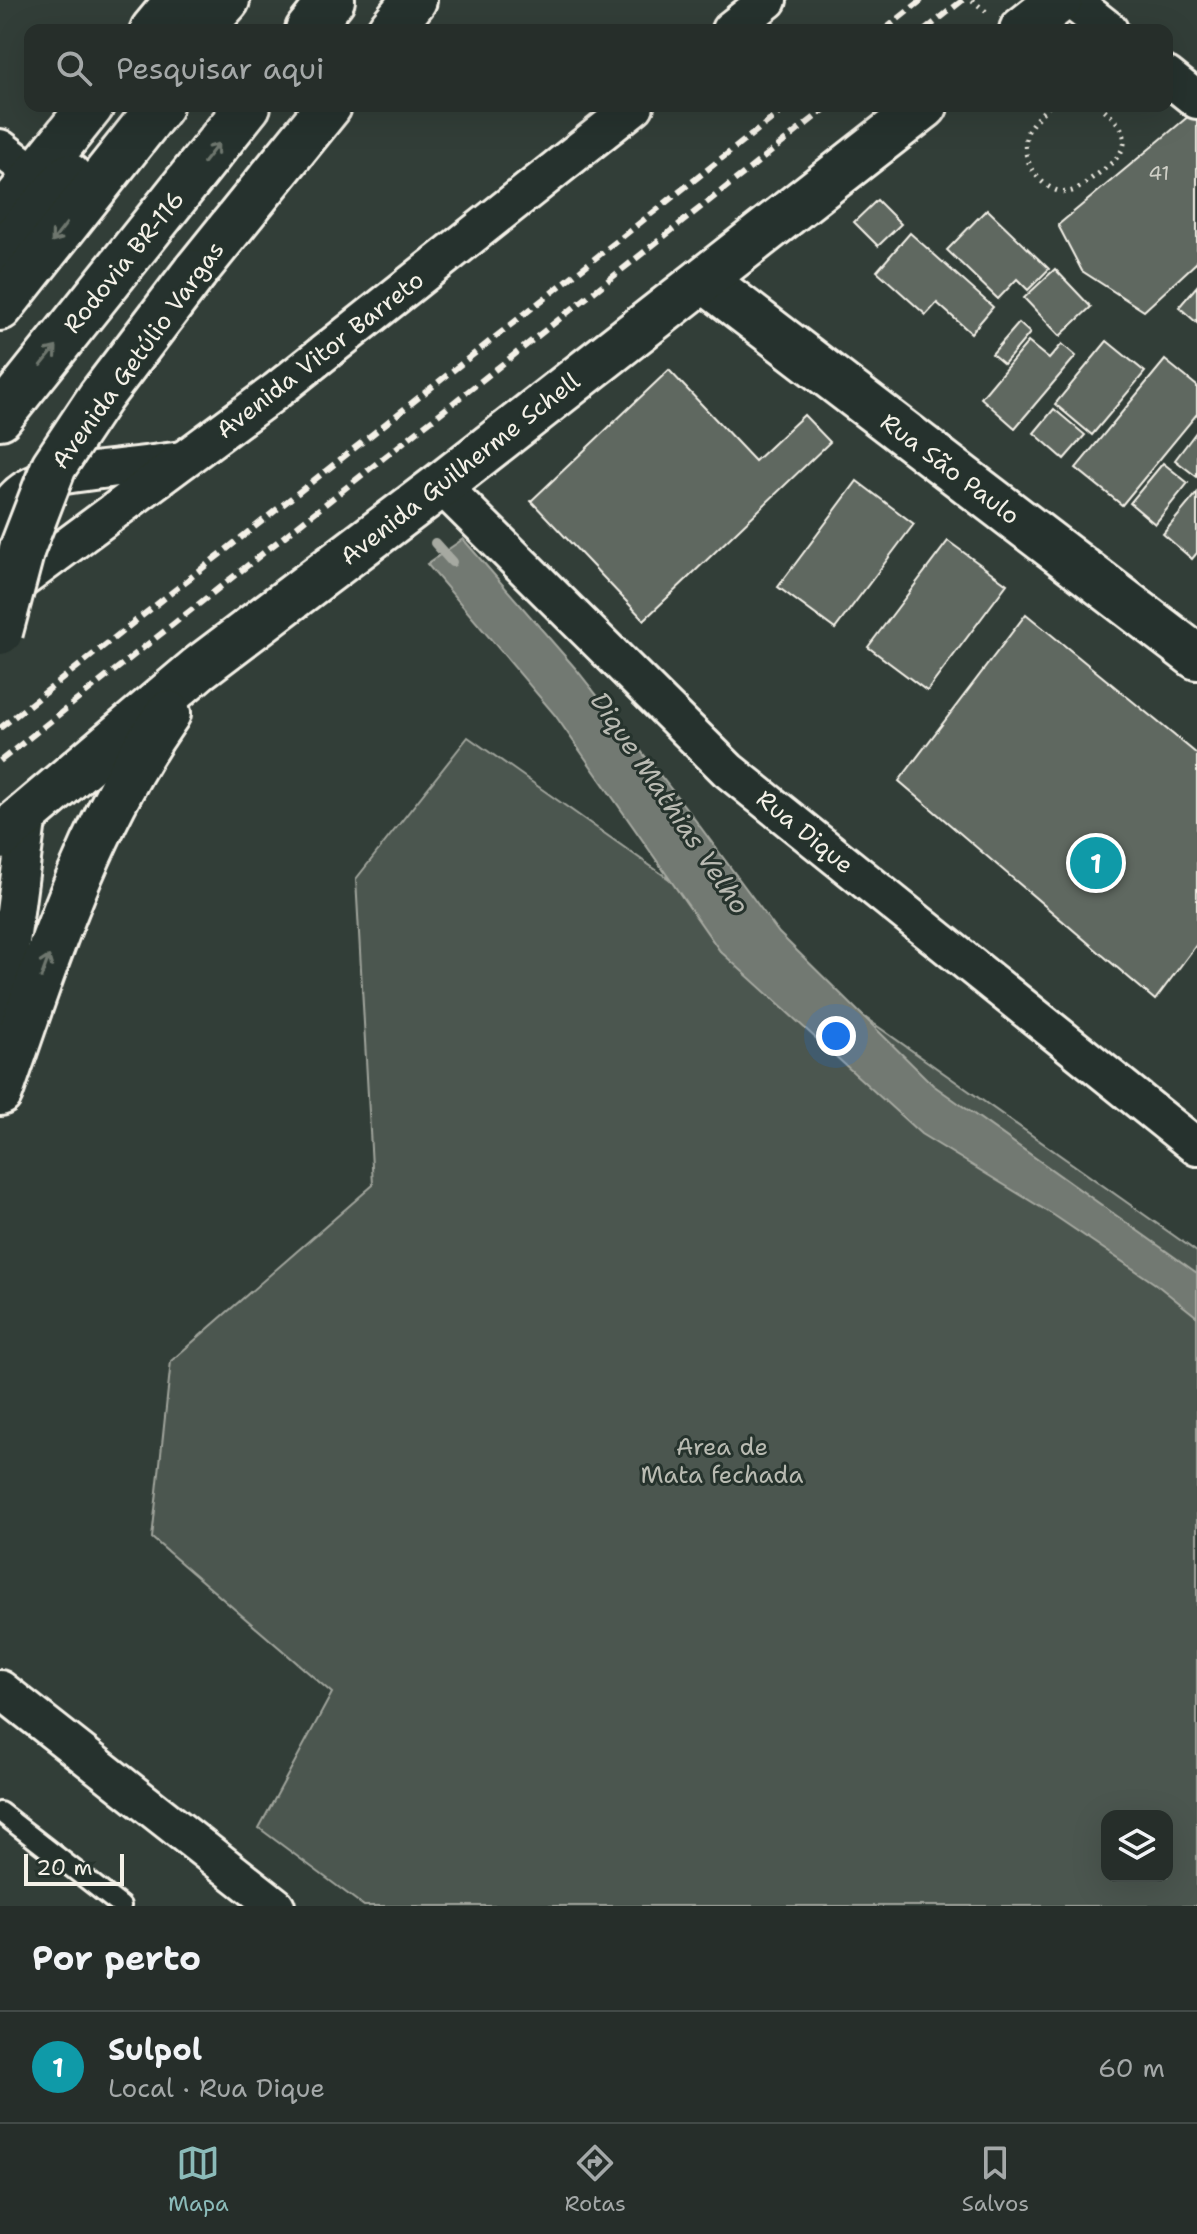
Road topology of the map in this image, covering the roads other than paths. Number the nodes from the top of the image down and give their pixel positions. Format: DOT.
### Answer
graph roads {
  1 [pos="178,0"];
  2 [pos="227,0"];
  3 [pos="244,0"];
  4 [pos="332,0"];
  5 [pos="414,0"];
  6 [pos="768,0"];
  7 [pos="1060,0"];
  8 [pos="1071,0"];
  9 [pos="158,24"];
  10 [pos="205,24"];
  11 [pos="225,24"];
  12 [pos="313,24"];
  13 [pos="395,24"];
  14 [pos="738,24"];
  15 [pos="1030,24"];
  16 [pos="1101,24"];
  17 [pos="1173,81"];
  18 [pos="1197,100"];
  19 [pos="86,112"];
  20 [pos="127,112"];
  21 [pos="155,112"];
  22 [pos="243,112"];
  23 [pos="324,112"];
  24 [pos="627,112"];
  25 [pos="917,112"];
  26 [pos="0,148"];
  27 [pos="35,175"];
  28 [pos="0,220"];
  29 [pos="0,254"];
  30 [pos="704,280"];
  31 [pos="0,308"];
  32 [pos="0,417"];
  33 [pos="183,460"];
  34 [pos="441,485"];
  35 [pos="46,562"];
  36 [pos="0,596"];
  37 [pos="0,632"];
  38 [pos="1197,657"];
  39 [pos="199,668"];
  40 [pos="14,825"];
  41 [pos="0,1026"];
  42 [pos="0,1093"];
  43 [pos="1197,1147"];
  44 [pos="0,1689"];
  45 [pos="0,1812"];
  46 [pos="121,1906"];
  47 [pos="276,1906"];
  1 -- 9 [label="main road"];
  2 -- 10 [label="main road"];
  3 -- 11 [label="main road"];
  4 -- 12 [label="main road"];
  5 -- 13 [label="main road"];
  6 -- 14 [label="street"];
  7 -- 15 [label="main road"];
  8 -- 16 [label="street"];
  17 -- 18 [label="street"];
  19 -- 27 [label="main road"];
  20 -- 29 [label="main road"];
  21 -- 31 [label="main road, one-way"];
  32 -- 22 [label="main road, Rodovia BR-116, one-way"];
  23 -- 37 [label="main road, Avenida Getúlio Vargas, bridge"];
  24 -- 33 [label="street, Avenida Vitor Barreto"];
  25 -- 30 [label="main road, Avenida Guilherme Schell"];
  26 -- 27 [label="street"];
  27 -- 28 [label="main road"];
  30 -- 34 [label="main road, Avenida Guilherme Schell"];
  30 -- 38 [label="main road, Rua São Paulo"];
  33 -- 35 [label="street, Avenida Vitor Barreto"];
  33 -- 35 [label="street"];
  34 -- 39 [label="main road, Avenida Guilherme Schell"];
  34 -- 43 [label="street, Rua Dique"];
  35 -- 36 [label="street, Avenida Vitor Barreto"];
  39 -- 40 [label="main road, Avenida Guilherme Schell"];
  42 -- 39 [label="main road, one-way"];
  40 -- 41 [label="street"];
  44 -- 47 [label="street"];
  45 -- 46 [label="lane"];
}
